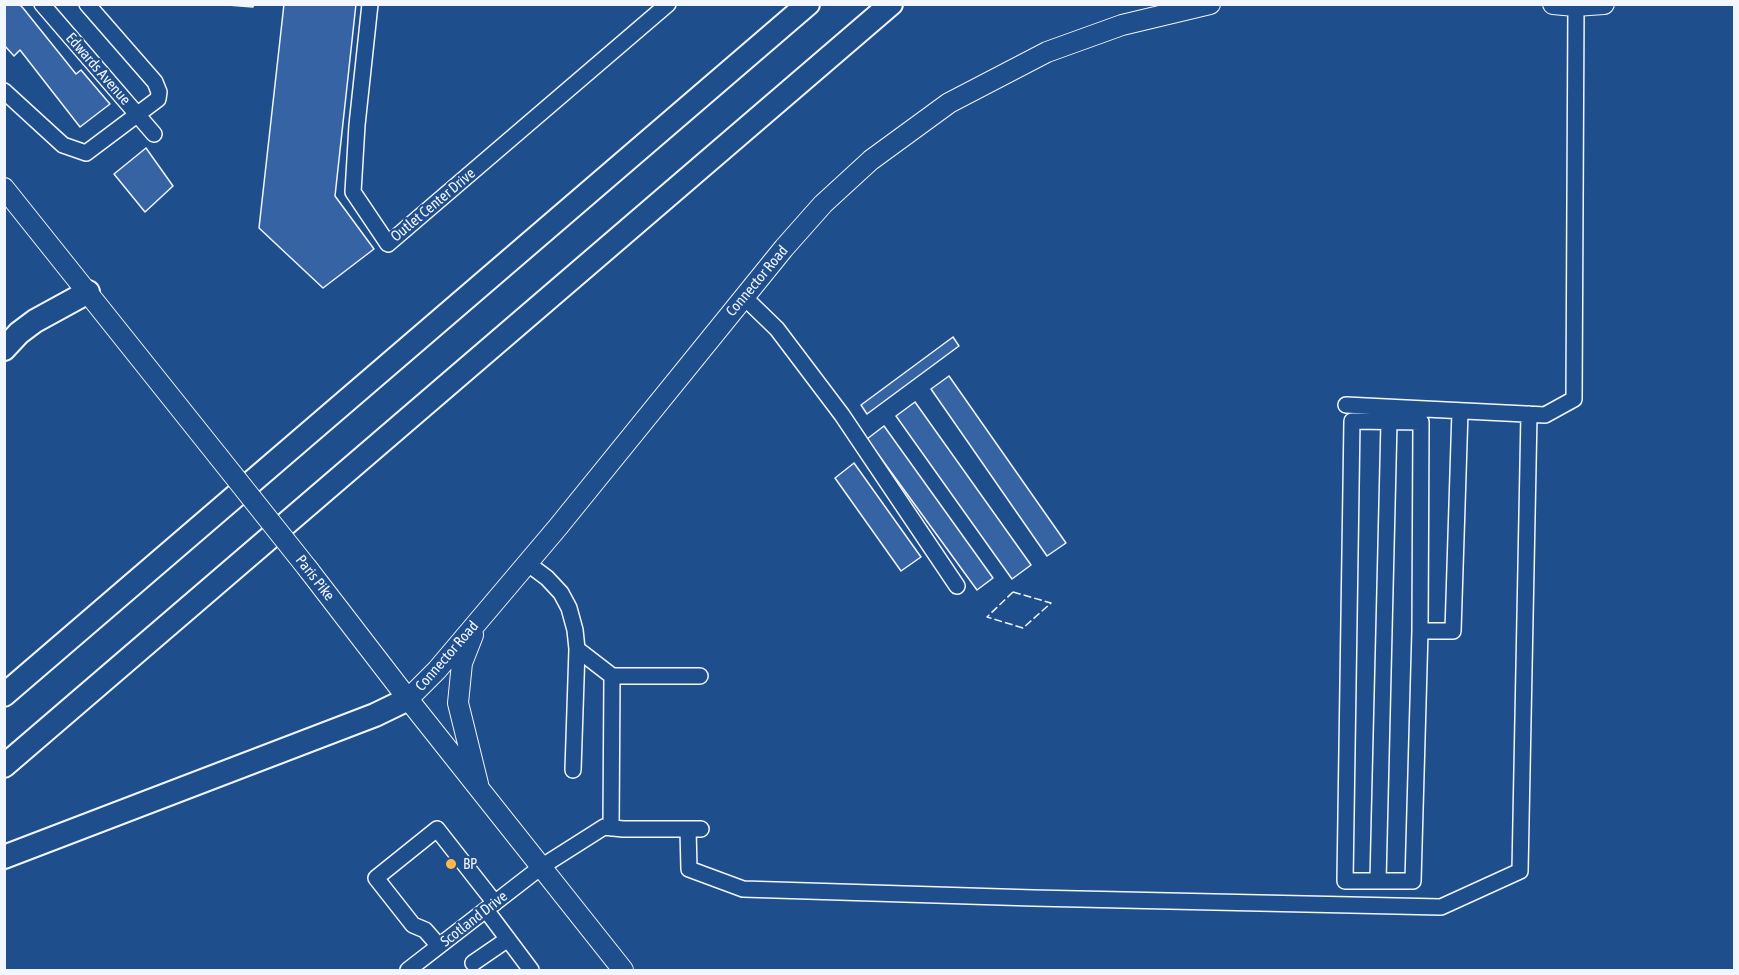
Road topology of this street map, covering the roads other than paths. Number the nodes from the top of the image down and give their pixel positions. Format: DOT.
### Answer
graph roads {
  1 [pos="42,4"];
  2 [pos="87,4"];
  3 [pos="370,4"];
  4 [pos="668,4"];
  5 [pos="808,4"];
  6 [pos="891,4"];
  7 [pos="898,4"];
  8 [pos="1210,4"];
  9 [pos="1553,4"];
  10 [pos="1604,4"];
  11 [pos="1575,5"];
  12 [pos="858,33"];
  13 [pos="4,91"];
  14 [pos="138,114"];
  15 [pos="154,134"];
  16 [pos="4,188"];
  17 [pos="88,292"];
  18 [pos="744,297"];
  19 [pos="4,349"];
  20 [pos="1346,405"];
  21 [pos="1460,411"];
  22 [pos="1529,414"];
  23 [pos="1389,422"];
  24 [pos="527,563"];
  25 [pos="957,586"];
  26 [pos="478,621"];
  27 [pos="1420,631"];
  28 [pos="577,649"];
  29 [pos="612,676"];
  30 [pos="700,676"];
  31 [pos="4,695"];
  32 [pos="408,699"];
  33 [pos="4,766"];
  34 [pos="573,770"];
  35 [pos="480,789"];
  36 [pos="611,828"];
  37 [pos="4,857"];
  38 [pos="541,867"];
  39 [pos="1378,881"];
  40 [pos="490,906"];
  41 [pos="508,939"];
  42 [pos="439,946"];
  43 [pos="473,963"];
  44 [pos="408,970"];
  45 [pos="531,970"];
  46 [pos="623,970"];
  1 -- 14 [label="street, Edwards Avenue"];
  2 -- 14 [label="street"];
  3 -- 4 [label="street, Outlet Center Drive"];
  5 -- 31 [label="highway"];
  6 -- 12 [label="highway"];
  7 -- 12 [label="highway"];
  8 -- 18 [label="main road, Connector Road"];
  9 -- 11 [label="main road"];
  10 -- 11 [label="main road"];
  11 -- 22 [label="street"];
  12 -- 33 [label="highway"];
  13 -- 14 [label="street"];
  14 -- 15 [label="street, Edwards Avenue"];
  16 -- 17 [label="main road, Paris Pike"];
  17 -- 19 [label="highway"];
  17 -- 32 [label="main road, Paris Pike, bridge"];
  18 -- 24 [label="main road, Connector Road"];
  18 -- 25 [label="street"];
  20 -- 21 [label="street"];
  21 -- 22 [label="street"];
  21 -- 27 [label="street"];
  22 -- 36 [label="street"];
  23 -- 27 [label="street"];
  23 -- 39 [label="street"];
  23 -- 39 [label="street"];
  24 -- 26 [label="main road, Connector Road"];
  24 -- 28 [label="street"];
  26 -- 32 [label="main road, Connector Road"];
  26 -- 35 [label="main road"];
  27 -- 39 [label="street"];
  28 -- 29 [label="street"];
  28 -- 34 [label="street"];
  29 -- 30 [label="street"];
  29 -- 36 [label="street"];
  32 -- 35 [label="main road, Paris Pike"];
  32 -- 37 [label="highway"];
  35 -- 38 [label="main road, Paris Pike"];
  36 -- 38 [label="street, Scotland Drive"];
  38 -- 40 [label="street, Scotland Drive"];
  38 -- 46 [label="main road, Paris Pike"];
  40 -- 41 [label="street"];
  40 -- 42 [label="street, Scotland Drive"];
  40 -- 42 [label="street"];
  41 -- 43 [label="street"];
  41 -- 45 [label="street"];
  42 -- 44 [label="street, Scotland Drive"];
}
